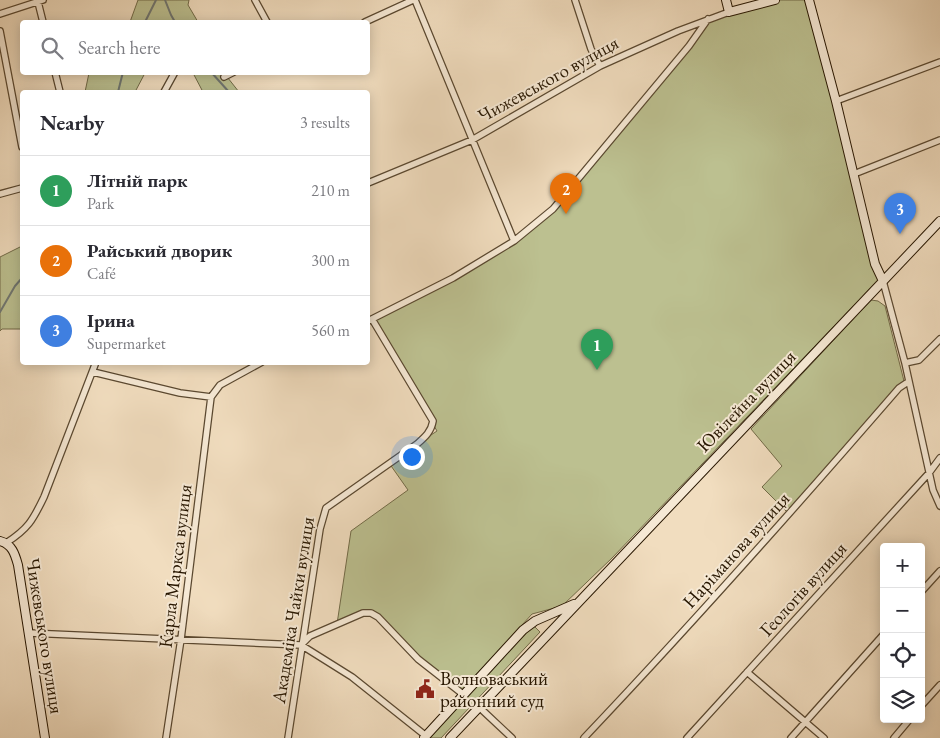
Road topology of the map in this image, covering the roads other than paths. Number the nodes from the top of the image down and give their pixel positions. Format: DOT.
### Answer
graph roads {
  1 [pos="255,0"];
  2 [pos="414,0"];
  3 [pos="575,0"];
  4 [pos="726,0"];
  5 [pos="775,0"];
  6 [pos="809,0"];
  7 [pos="40,1"];
  8 [pos="729,12"];
  9 [pos="0,14"];
  10 [pos="708,19"];
  11 [pos="43,20"];
  12 [pos="266,20"];
  13 [pos="369,20"];
  14 [pos="0,32"];
  15 [pos="940,62"];
  16 [pos="600,66"];
  17 [pos="56,75"];
  18 [pos="173,75"];
  19 [pos="228,75"];
  20 [pos="224,77"];
  21 [pos="60,90"];
  22 [pos="165,90"];
  23 [pos="836,101"];
  24 [pos="20,137"];
  25 [pos="472,140"];
  26 [pos="940,140"];
  27 [pos="854,174"];
  28 [pos="370,182"];
  29 [pos="20,189"];
  30 [pos="0,194"];
  31 [pos="940,221"];
  32 [pos="514,241"];
  33 [pos="883,281"];
  34 [pos="370,320"];
  35 [pos="940,339"];
  36 [pos="905,363"];
  37 [pos="95,365"];
  38 [pos="257,365"];
  39 [pos="93,372"];
  40 [pos="908,382"];
  41 [pos="211,397"];
  42 [pos="940,458"];
  43 [pos="929,473"];
  44 [pos="940,506"];
  45 [pos="3,542"];
  46 [pos="940,571"];
  47 [pos="925,588"];
  48 [pos="576,603"];
  49 [pos="535,620"];
  50 [pos="29,633"];
  51 [pos="546,637"];
  52 [pos="181,639"];
  53 [pos="880,639"];
  54 [pos="301,645"];
  55 [pos="747,672"];
  56 [pos="940,686"];
  57 [pos="464,695"];
  58 [pos="925,702"];
  59 [pos="480,708"];
  60 [pos="806,722"];
  61 [pos="907,723"];
  62 [pos="425,737"];
  63 [pos="45,738"];
  64 [pos="166,738"];
  65 [pos="288,738"];
  66 [pos="450,738"];
  67 [pos="512,738"];
  68 [pos="584,738"];
  69 [pos="687,738"];
  70 [pos="792,738"];
  71 [pos="824,738"];
  72 [pos="894,738"];
  1 -- 12 [label="street"];
  2 -- 13 [label="street"];
  2 -- 25 [label="street"];
  3 -- 16 [label="street"];
  4 -- 8 [label="street"];
  5 -- 8 [label="street, Чижевського вулиця"];
  6 -- 23 [label="street"];
  7 -- 9 [label="street"];
  7 -- 11 [label="street"];
  8 -- 10 [label="street, Чижевського вулиця"];
  10 -- 16 [label="street, Чижевського вулиця"];
  10 -- 32 [label="street"];
  14 -- 24 [label="street"];
  15 -- 23 [label="street"];
  16 -- 25 [label="street, Чижевського вулиця"];
  17 -- 21 [label="street"];
  18 -- 22 [label="street"];
  19 -- 20 [label="street"];
  23 -- 27 [label="street"];
  25 -- 28 [label="street, Чижевського вулиця"];
  25 -- 32 [label="street"];
  26 -- 27 [label="street"];
  27 -- 33 [label="street"];
  29 -- 30 [label="street"];
  31 -- 33 [label="street, Ювілейна вулиця"];
  32 -- 34 [label="street"];
  33 -- 36 [label="street"];
  33 -- 48 [label="street, Ювілейна вулиця"];
  34 -- 54 [label="street, Академіка Чайки вулиця"];
  35 -- 36 [label="street"];
  36 -- 40 [label="street"];
  37 -- 39 [label="street, Чижевського вулиця"];
  38 -- 41 [label="street"];
  39 -- 41 [label="street"];
  39 -- 45 [label="street, Чижевського вулиця"];
  40 -- 43 [label="street"];
  40 -- 68 [label="street, Наріманова вулиця"];
  41 -- 52 [label="street, Карла Маркса вулиця"];
  42 -- 43 [label="street, Геологів вулиця"];
  43 -- 44 [label="street"];
  43 -- 55 [label="street, Геологів вулиця"];
  45 -- 50 [label="street, Чижевського вулиця"];
  46 -- 47 [label="street"];
  48 -- 49 [label="street, Ювілейна вулиця"];
  48 -- 51 [label="street, Ювілейна вулиця"];
  49 -- 51 [label="street"];
  49 -- 57 [label="street, Ювілейна вулиця"];
  50 -- 52 [label="street"];
  50 -- 63 [label="street, Чижевського вулиця"];
  51 -- 59 [label="street, Ювілейна вулиця"];
  52 -- 54 [label="street"];
  52 -- 64 [label="street, Карла Маркса вулиця"];
  53 -- 60 [label="street"];
  54 -- 57 [label="street"];
  54 -- 62 [label="street"];
  54 -- 65 [label="street, Академіка Чайки вулиця"];
  55 -- 60 [label="street"];
  55 -- 69 [label="street, Геологів вулиця"];
  56 -- 58 [label="street"];
  57 -- 62 [label="street, Ювілейна вулиця"];
  59 -- 66 [label="street, Ювілейна вулиця"];
  59 -- 67 [label="street"];
  60 -- 70 [label="street"];
  60 -- 71 [label="street"];
  61 -- 72 [label="street"];
}
